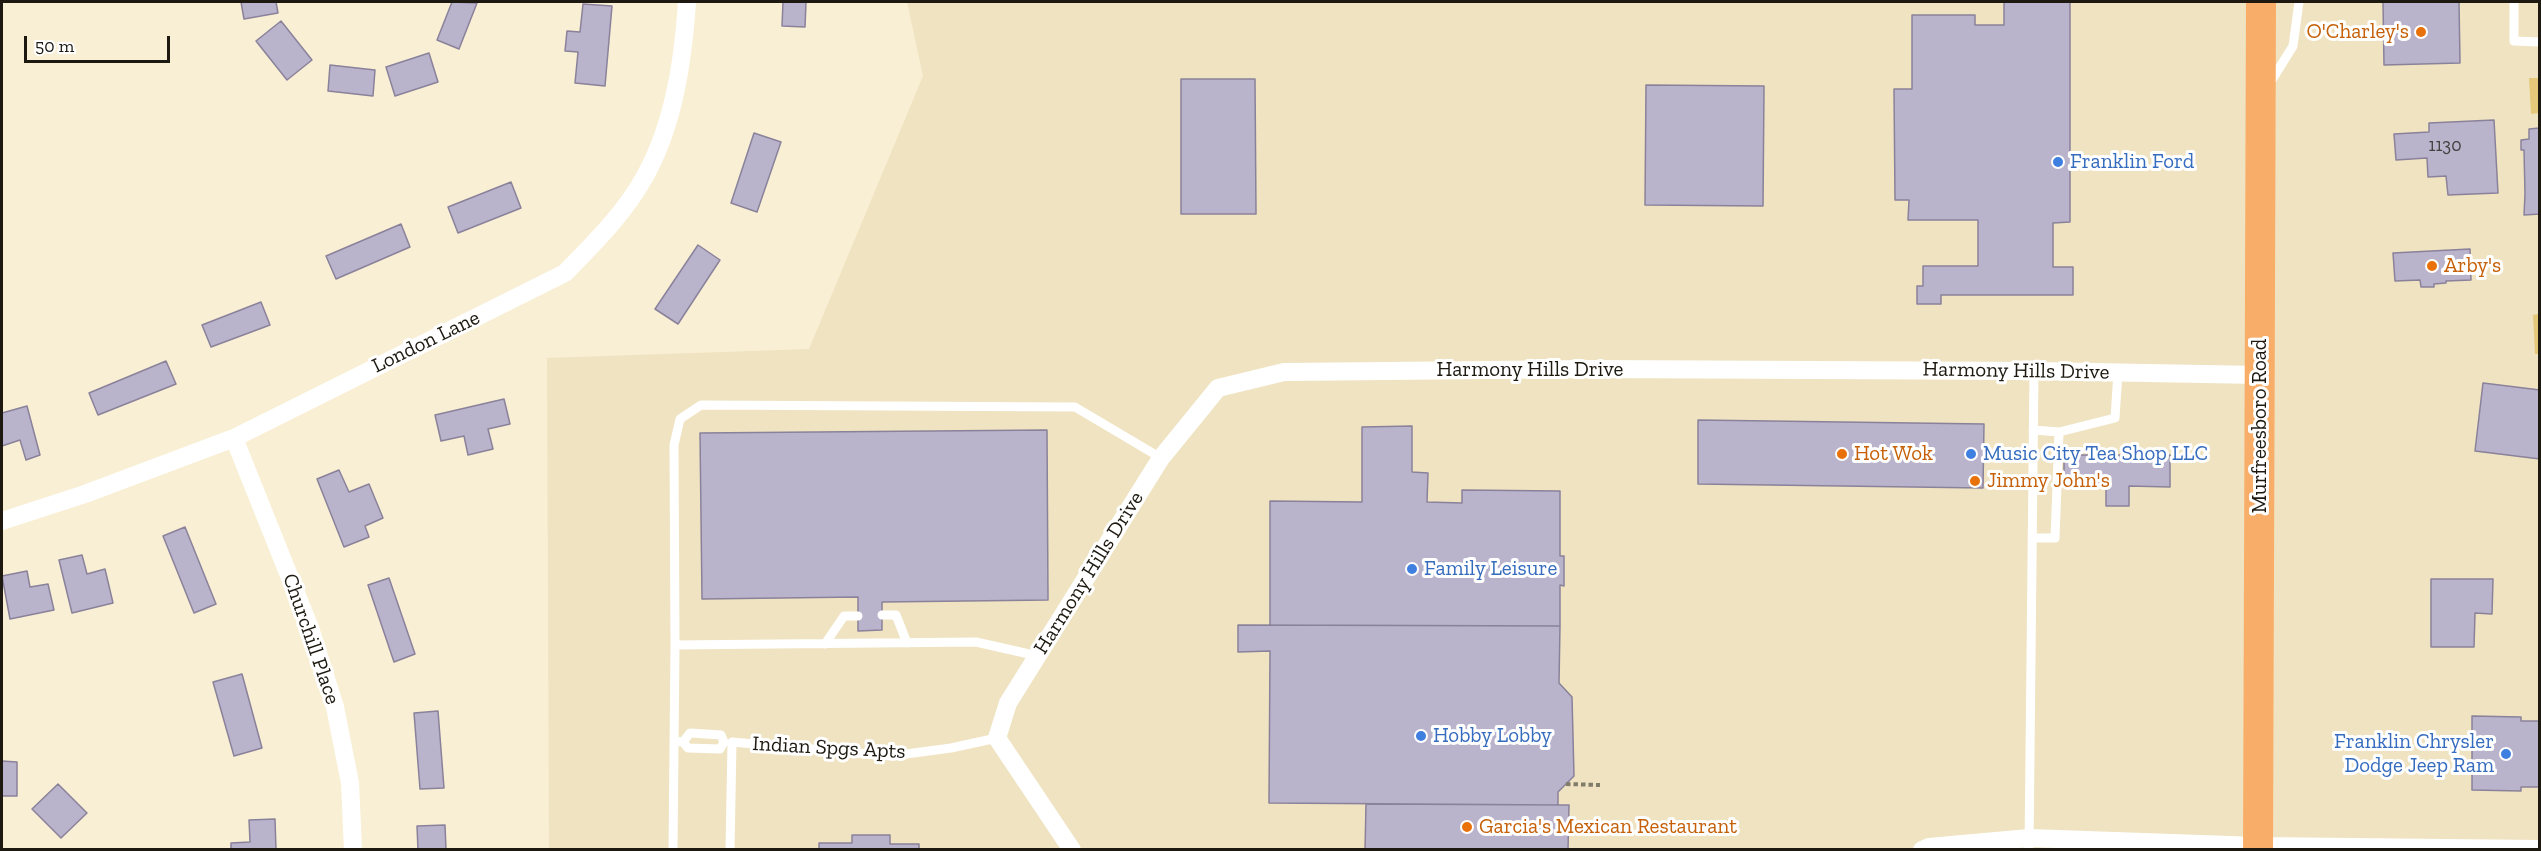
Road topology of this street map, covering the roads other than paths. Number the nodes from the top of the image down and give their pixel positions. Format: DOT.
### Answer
graph roads {
  1 [pos="687,2"];
  2 [pos="2261,2"];
  3 [pos="2299,2"];
  4 [pos="2514,2"];
  5 [pos="2540,42"];
  6 [pos="2261,98"];
  7 [pos="2034,371"];
  8 [pos="2118,372"];
  9 [pos="2260,375"];
  10 [pos="2034,430"];
  11 [pos="2059,432"];
  12 [pos="234,438"];
  13 [pos="1161,458"];
  14 [pos="2,521"];
  15 [pos="2032,538"];
  16 [pos="882,615"];
  17 [pos="858,616"];
  18 [pos="907,643"];
  19 [pos="825,644"];
  20 [pos="675,645"];
  21 [pos="1038,656"];
  22 [pos="997,738"];
  23 [pos="679,741"];
  24 [pos="728,742"];
  25 [pos="2029,844"];
  26 [pos="2258,848"];
  27 [pos="353,849"];
  28 [pos="673,849"];
  29 [pos="730,849"];
  30 [pos="1072,849"];
  31 [pos="1922,849"];
  32 [pos="2540,849"];
  1 -- 12 [label="street, London Lane"];
  2 -- 6 [label="highway, Murfreesboro Road"];
  3 -- 6 [label="lane"];
  4 -- 5 [label="lane"];
  6 -- 9 [label="highway, Murfreesboro Road"];
  7 -- 8 [label="street, Harmony Hills Drive"];
  7 -- 10 [label="lane"];
  7 -- 13 [label="street, Harmony Hills Drive"];
  8 -- 9 [label="street, Harmony Hills Drive"];
  8 -- 11 [label="lane"];
  9 -- 26 [label="highway, Murfreesboro Road"];
  10 -- 11 [label="lane"];
  10 -- 15 [label="lane"];
  11 -- 15 [label="lane"];
  12 -- 14 [label="street, London Lane"];
  12 -- 27 [label="street, Churchill Place"];
  13 -- 20 [label="lane"];
  13 -- 21 [label="street, Harmony Hills Drive"];
  15 -- 25 [label="lane"];
  16 -- 18 [label="lane"];
  17 -- 19 [label="lane"];
  18 -- 19 [label="lane"];
  18 -- 21 [label="lane"];
  19 -- 20 [label="lane"];
  20 -- 23 [label="lane"];
  21 -- 22 [label="street, Harmony Hills Drive"];
  22 -- 24 [label="lane, Indian Spgs Apts"];
  22 -- 30 [label="street"];
  23 -- 24 [label="lane"];
  23 -- 24 [label="lane"];
  23 -- 28 [label="lane"];
  24 -- 29 [label="lane, Indian Spgs Apts"];
  25 -- 26 [label="street"];
  25 -- 31 [label="street"];
  26 -- 32 [label="street"];
}
